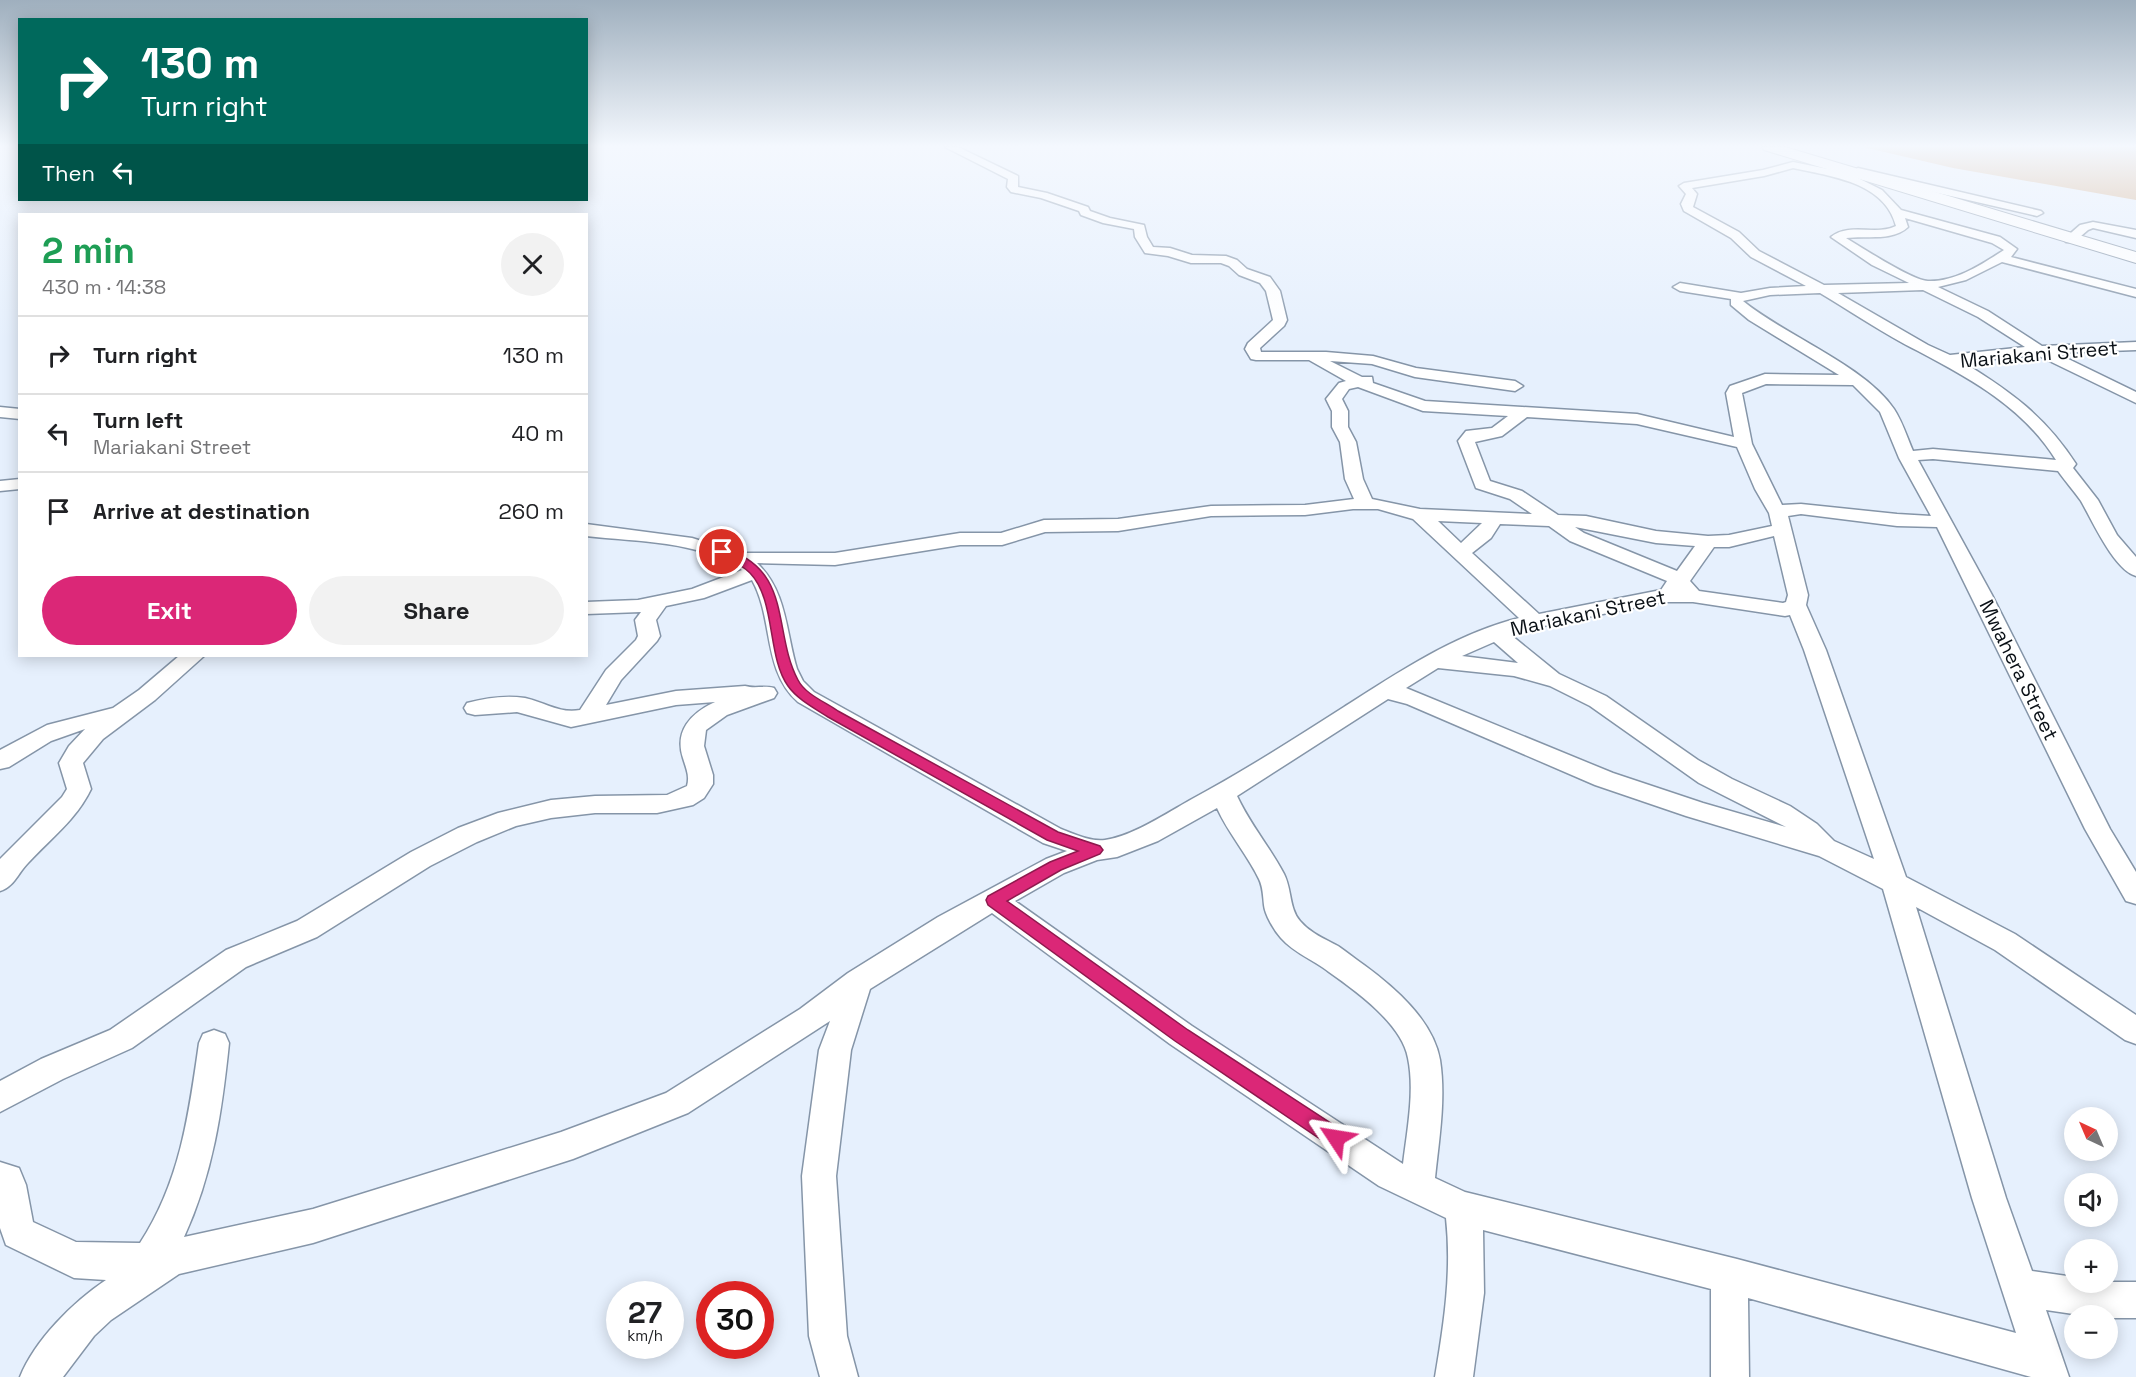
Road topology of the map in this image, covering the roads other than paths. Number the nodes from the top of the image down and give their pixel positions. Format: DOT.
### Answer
graph roads {
  1 [pos="1085,211"];
  2 [pos="1692,211"];
  3 [pos="1974,211"];
  4 [pos="2030,211"];
  5 [pos="1897,212"];
  6 [pos="2037,213"];
  7 [pos="2136,234"];
  8 [pos="2070,239"];
  9 [pos="2000,258"];
  10 [pos="2136,258"];
  11 [pos="1925,284"];
  12 [pos="1680,287"];
  13 [pos="1822,289"];
  14 [pos="2136,293"];
  15 [pos="1741,297"];
  16 [pos="2136,346"];
  17 [pos="2040,351"];
  18 [pos="1308,356"];
  19 [pos="1951,361"];
  20 [pos="1399,368"];
  21 [pos="1857,380"];
  22 [pos="1360,382"];
  23 [pos="1515,386"];
  24 [pos="2136,398"];
  25 [pos="0,412"];
  26 [pos="1522,413"];
  27 [pos="18,414"];
  28 [pos="1744,444"];
  29 [pos="1908,458"];
  30 [pos="2063,466"];
  31 [pos="18,484"];
  32 [pos="0,486"];
  33 [pos="1365,504"];
  34 [pos="1420,515"];
  35 [pos="1496,518"];
  36 [pos="1556,520"];
  37 [pos="1780,521"];
  38 [pos="1944,522"];
  39 [pos="588,530"];
  40 [pos="2109,537"];
  41 [pos="2136,541"];
  42 [pos="1708,542"];
  43 [pos="1461,553"];
  44 [pos="738,559"];
  45 [pos="2136,570"];
  46 [pos="756,572"];
  47 [pos="1686,588"];
  48 [pos="659,602"];
  49 [pos="1796,605"];
  50 [pos="588,608"];
  51 [pos="1535,622"];
  52 [pos="1497,633"];
  53 [pos="192,657"];
  54 [pos="1435,661"];
  55 [pos="1559,682"];
  56 [pos="800,692"];
  57 [pos="1383,692"];
  58 [pos="766,693"];
  59 [pos="475,708"];
  60 [pos="120,715"];
  61 [pos="589,715"];
  62 [pos="0,761"];
  63 [pos="1223,793"];
  64 [pos="1827,849"];
  65 [pos="1095,850"];
  66 [pos="1893,880"];
  67 [pos="0,881"];
  68 [pos="2136,894"];
  69 [pos="994,900"];
  70 [pos="858,982"];
  71 [pos="2136,1031"];
  72 [pos="214,1043"];
  73 [pos="0,1098"];
  74 [pos="0,1178"];
  75 [pos="1417,1187"];
  76 [pos="1462,1208"];
  77 [pos="162,1259"];
  78 [pos="1729,1275"];
  79 [pos="2019,1288"];
  80 [pos="2136,1300"];
  81 [pos="2047,1369"];
  82 [pos="39,1377"];
  83 [pos="839,1377"];
  84 [pos="1454,1377"];
  85 [pos="1730,1377"];
  1 -- 18 [label="street"];
  2 -- 13 [label="street"];
  3 -- 8 [label="highway"];
  4 -- 6 [label="street"];
  5 -- 9 [label="street"];
  5 -- 11 [label="street"];
  7 -- 8 [label="street"];
  8 -- 10 [label="highway"];
  9 -- 11 [label="street"];
  9 -- 14 [label="street"];
  11 -- 13 [label="street"];
  11 -- 17 [label="street"];
  12 -- 15 [label="street"];
  13 -- 15 [label="street"];
  13 -- 19 [label="street"];
  15 -- 21 [label="street"];
  16 -- 17 [label="street, Mariakani Street"];
  17 -- 19 [label="street, Mariakani Street"];
  17 -- 24 [label="street"];
  18 -- 20 [label="street"];
  18 -- 22 [label="street"];
  19 -- 30 [label="street, Mariakani Street"];
  20 -- 22 [label="street"];
  20 -- 23 [label="street"];
  21 -- 28 [label="street"];
  21 -- 29 [label="street"];
  22 -- 26 [label="street"];
  22 -- 33 [label="street"];
  25 -- 27 [label="street"];
  26 -- 28 [label="street"];
  26 -- 36 [label="street"];
  28 -- 37 [label="street"];
  29 -- 30 [label="street"];
  29 -- 38 [label="street"];
  30 -- 40 [label="street, Mariakani Street"];
  31 -- 32 [label="street"];
  33 -- 34 [label="street"];
  33 -- 44 [label="street"];
  34 -- 35 [label="street"];
  34 -- 43 [label="street"];
  35 -- 36 [label="street"];
  35 -- 43 [label="street"];
  36 -- 42 [label="street"];
  36 -- 47 [label="street"];
  37 -- 38 [label="street"];
  37 -- 42 [label="street"];
  37 -- 49 [label="street"];
  38 -- 68 [label="street, Mwahera Street"];
  39 -- 44 [label="street"];
  40 -- 41 [label="street"];
  40 -- 45 [label="street, Mariakani Street"];
  42 -- 47 [label="street"];
  43 -- 51 [label="street"];
  44 -- 46 [label="street"];
  46 -- 48 [label="street"];
  46 -- 56 [label="street"];
  47 -- 49 [label="street, Mariakani Street"];
  47 -- 51 [label="street, Mariakani Street"];
  48 -- 50 [label="street"];
  48 -- 61 [label="street"];
  49 -- 66 [label="street"];
  51 -- 52 [label="street, Mariakani Street"];
  52 -- 54 [label="street, Mariakani Street"];
  52 -- 55 [label="street"];
  53 -- 60 [label="street"];
  54 -- 55 [label="street"];
  54 -- 57 [label="street, Mariakani Street"];
  55 -- 64 [label="street"];
  56 -- 58 [label="street"];
  56 -- 65 [label="street"];
  57 -- 63 [label="street, Mariakani Street"];
  57 -- 64 [label="street"];
  58 -- 61 [label="street"];
  58 -- 73 [label="street"];
  59 -- 61 [label="street"];
  60 -- 62 [label="street"];
  60 -- 67 [label="street"];
  63 -- 65 [label="street, Mariakani Street"];
  63 -- 75 [label="street"];
  64 -- 66 [label="street"];
  65 -- 69 [label="street, Mariakani Street"];
  66 -- 71 [label="street"];
  66 -- 79 [label="street"];
  69 -- 70 [label="street, Mariakani Street"];
  69 -- 75 [label="street"];
  70 -- 77 [label="street, Mariakani Street"];
  70 -- 83 [label="street"];
  72 -- 77 [label="street"];
  74 -- 77 [label="street"];
  75 -- 76 [label="street"];
  76 -- 78 [label="street"];
  76 -- 84 [label="street"];
  77 -- 82 [label="street"];
  78 -- 81 [label="street"];
  78 -- 85 [label="street"];
  79 -- 80 [label="street"];
  79 -- 81 [label="street"];
}
